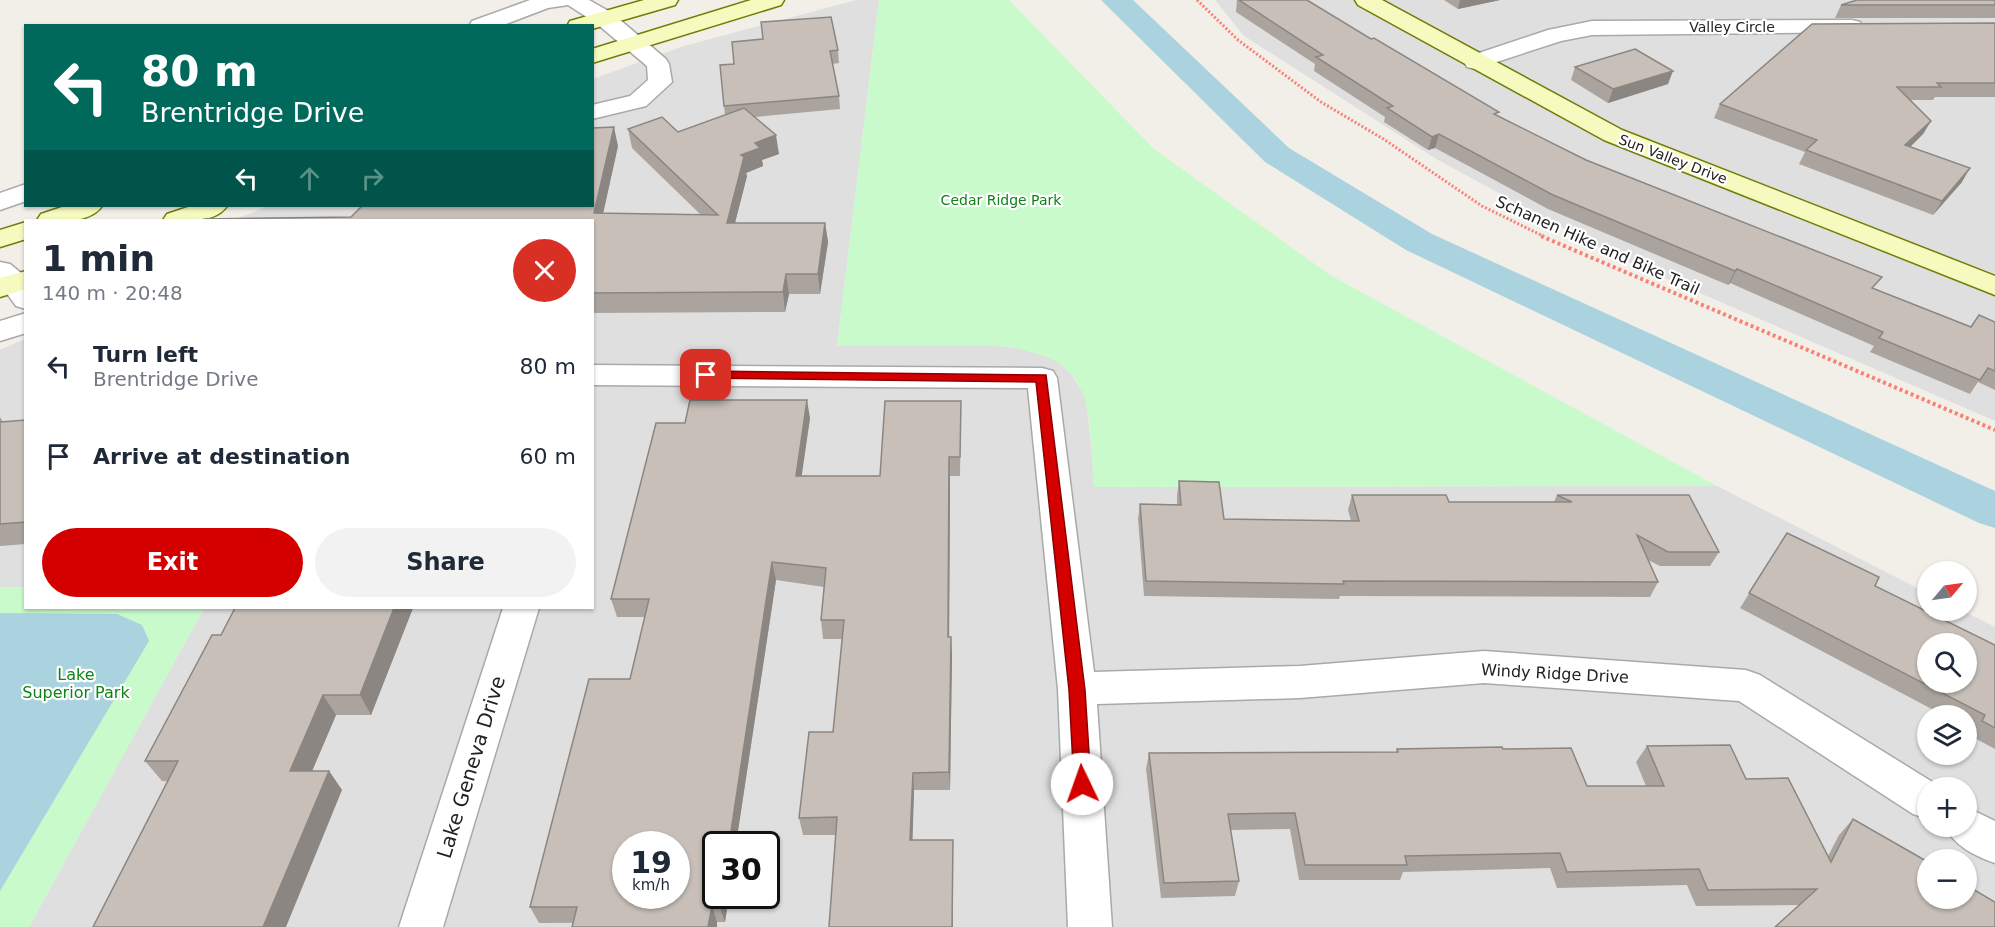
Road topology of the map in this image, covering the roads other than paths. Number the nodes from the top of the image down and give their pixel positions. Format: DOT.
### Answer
graph roads {
  1 [pos="563,0"];
  2 [pos="574,0"];
  3 [pos="667,0"];
  4 [pos="773,0"];
  5 [pos="1366,0"];
  6 [pos="604,18"];
  7 [pos="485,24"];
  8 [pos="584,24"];
  9 [pos="1876,27"];
  10 [pos="632,43"];
  11 [pos="594,55"];
  12 [pos="1475,62"];
  13 [pos="594,112"];
  14 [pos="24,193"];
  15 [pos="0,202"];
  16 [pos="86,207"];
  17 [pos="211,207"];
  18 [pos="53,219"];
  19 [pos="179,219"];
  20 [pos="24,231"];
  21 [pos="0,239"];
  22 [pos="1995,286"];
  23 [pos="24,323"];
  24 [pos="0,332"];
  25 [pos="594,376"];
  26 [pos="521,609"];
  27 [pos="1077,690"];
  28 [pos="1917,794"];
  29 [pos="1977,833"];
  30 [pos="1995,844"];
  31 [pos="421,927"];
  32 [pos="1090,927"];
  1 -- 7 [label="street"];
  2 -- 6 [label="street"];
  3 -- 6 [label="street"];
  4 -- 10 [label="street"];
  5 -- 12 [label="street, Sun Valley Drive"];
  6 -- 8 [label="street"];
  6 -- 10 [label="street"];
  9 -- 12 [label="street, Valley Circle"];
  10 -- 11 [label="street"];
  10 -- 13 [label="street"];
  12 -- 22 [label="street, Sun Valley Drive"];
  14 -- 15 [label="street"];
  16 -- 18 [label="street"];
  17 -- 19 [label="street"];
  20 -- 21 [label="street"];
  23 -- 24 [label="street"];
  25 -- 27 [label="street"];
  26 -- 31 [label="street, Lake Geneva Drive"];
  27 -- 28 [label="street, Windy Ridge Drive"];
  27 -- 32 [label="street"];
  29 -- 30 [label="street"];
}
